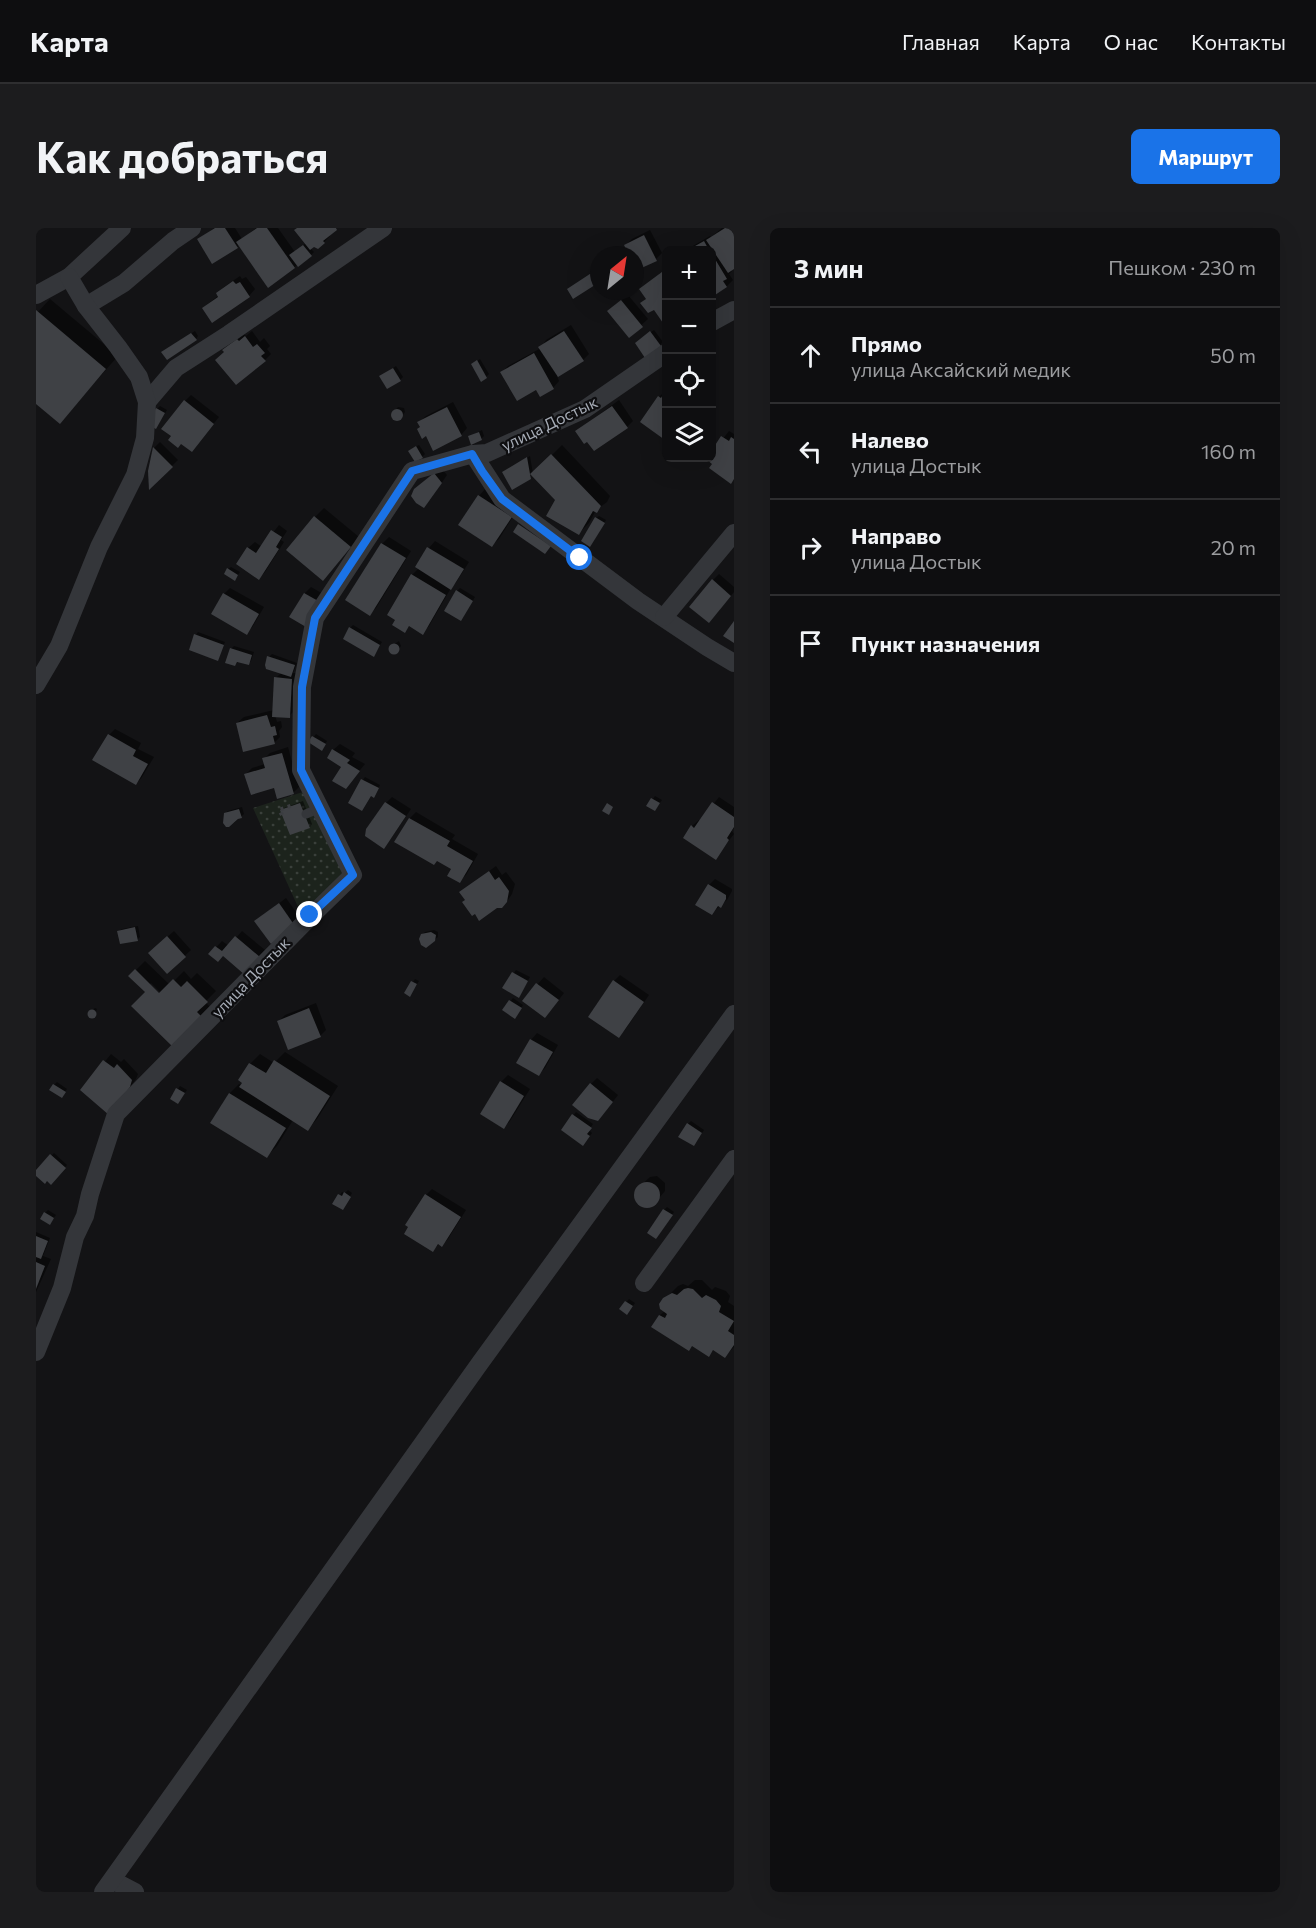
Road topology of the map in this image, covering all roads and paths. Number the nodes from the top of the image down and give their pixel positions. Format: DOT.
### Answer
graph roads {
  1 [pos="122,228"];
  2 [pos="192,228"];
  3 [pos="383,228"];
  4 [pos="69,277"];
  5 [pos="36,295"];
  6 [pos="86,306"];
  7 [pos="734,310"];
  8 [pos="716,319"];
  9 [pos="665,354"];
  10 [pos="176,368"];
  11 [pos="139,377"];
  12 [pos="147,402"];
  13 [pos="472,454"];
  14 [pos="734,533"];
  15 [pos="664,617"];
  16 [pos="734,663"];
  17 [pos="36,685"];
  18 [pos="734,1014"];
  19 [pos="734,1159"];
  20 [pos="644,1283"];
  21 [pos="36,1352"];
  22 [pos="108,1886"];
  23 [pos="135,1892"];
  1 -- 4 [label="street"];
  2 -- 6 [label="street"];
  3 -- 10 [label="street"];
  4 -- 5 [label="street"];
  4 -- 6 [label="street"];
  6 -- 11 [label="street"];
  7 -- 8 [label="street"];
  9 -- 13 [label="street, улица Достык"];
  10 -- 11 [label="street"];
  10 -- 12 [label="street"];
  11 -- 12 [label="street"];
  12 -- 17 [label="street"];
  13 -- 15 [label="street"];
  13 -- 21 [label="street, улица Достык"];
  14 -- 15 [label="street"];
  15 -- 16 [label="street"];
  18 -- 22 [label="street"];
  19 -- 20 [label="street"];
  22 -- 23 [label="street"];
}
